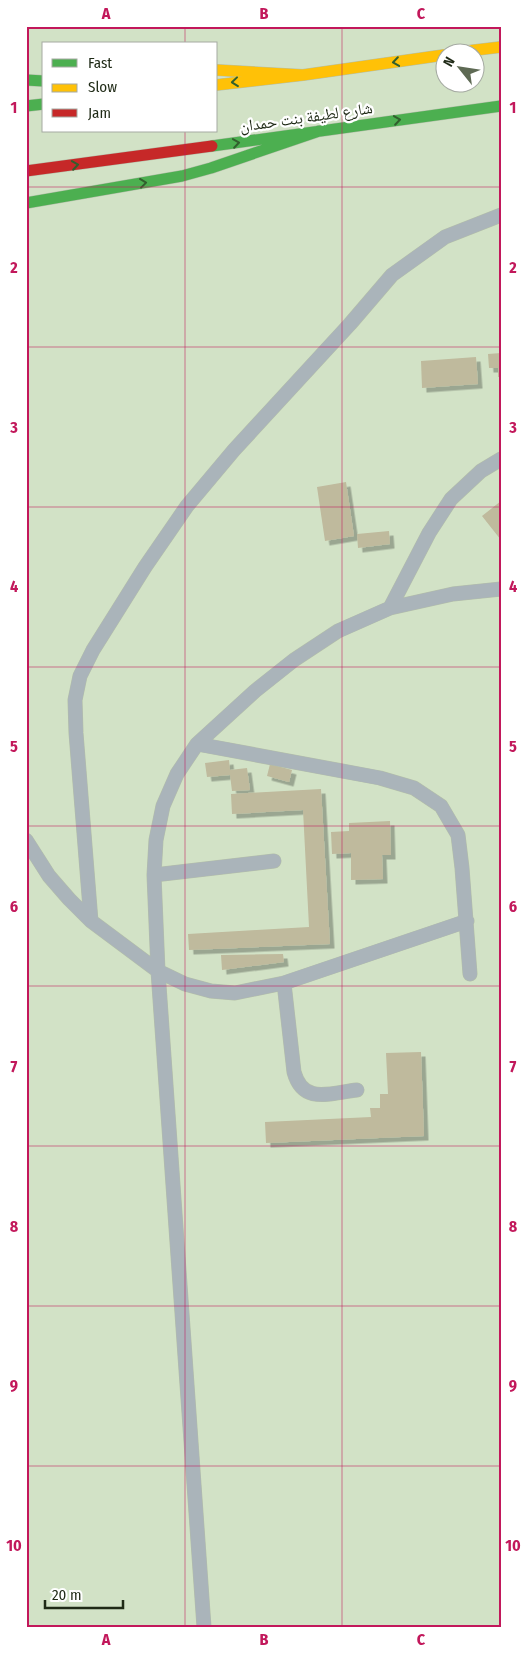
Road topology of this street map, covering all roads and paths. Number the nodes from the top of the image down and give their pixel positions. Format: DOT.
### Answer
graph roads {
  1 [pos="501,46"];
  2 [pos="484,48"];
  3 [pos="434,56"];
  4 [pos="218,70"];
  5 [pos="303,75"];
  6 [pos="26,80"];
  7 [pos="42,81"];
  8 [pos="218,84"];
  9 [pos="42,104"];
  10 [pos="26,106"];
  11 [pos="501,106"];
  12 [pos="319,131"];
  13 [pos="26,171"];
  14 [pos="26,203"];
  15 [pos="501,214"];
  16 [pos="501,459"];
  17 [pos="501,588"];
  18 [pos="390,608"];
  19 [pos="197,744"];
  20 [pos="26,840"];
  21 [pos="274,860"];
  22 [pos="154,875"];
  23 [pos="91,921"];
  24 [pos="467,921"];
  25 [pos="158,971"];
  26 [pos="470,974"];
  27 [pos="284,983"];
  28 [pos="357,1090"];
  29 [pos="204,1627"];
  1 -- 2 [label="main road"];
  3 -- 5 [label="main road, one-way"];
  4 -- 5 [label="main road"];
  5 -- 8 [label="main road, one-way"];
  6 -- 7 [label="main road"];
  9 -- 10 [label="main road"];
  12 -- 11 [label="main road, شارع لطيفة بنت حمدان, one-way"];
  13 -- 12 [label="main road, شارع لطيفة بنت حمدان, one-way"];
  14 -- 12 [label="main road, one-way"];
  15 -- 23 [label="lane"];
  16 -- 18 [label="lane"];
  17 -- 18 [label="lane"];
  18 -- 19 [label="lane"];
  19 -- 22 [label="lane"];
  19 -- 24 [label="lane"];
  20 -- 23 [label="lane"];
  21 -- 22 [label="lane"];
  22 -- 25 [label="lane"];
  23 -- 25 [label="lane"];
  24 -- 26 [label="lane"];
  24 -- 27 [label="lane"];
  25 -- 27 [label="lane"];
  25 -- 29 [label="lane"];
  27 -- 28 [label="lane"];
}
